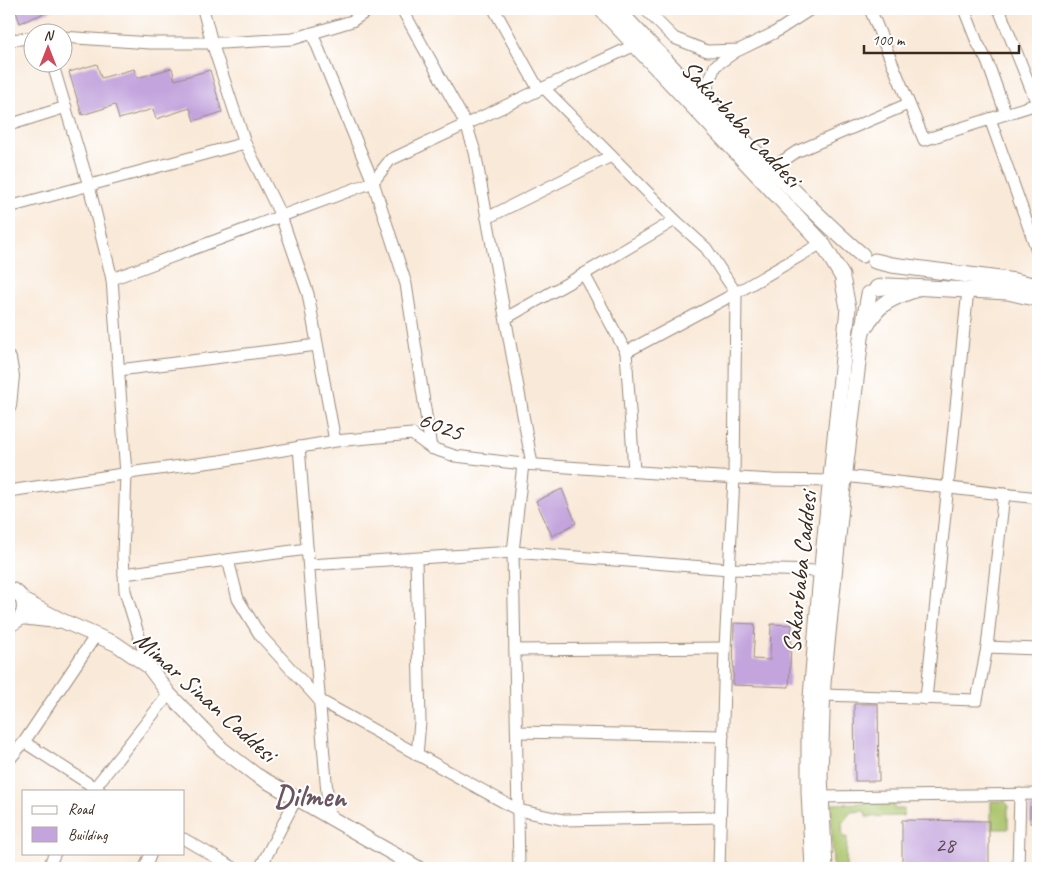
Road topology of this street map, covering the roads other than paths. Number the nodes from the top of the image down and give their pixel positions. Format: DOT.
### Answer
graph roads {
  1 [pos="203,9"];
  2 [pos="370,9"];
  3 [pos="402,9"];
  4 [pos="494,9"];
  5 [pos="601,9"];
  6 [pos="617,9"];
  7 [pos="645,9"];
  8 [pos="811,9"];
  9 [pos="870,9"];
  10 [pos="964,9"];
  11 [pos="999,9"];
  12 [pos="312,33"];
  13 [pos="72,38"];
  14 [pos="22,39"];
  15 [pos="9,40"];
  16 [pos="212,43"];
  17 [pos="635,45"];
  18 [pos="739,50"];
  19 [pos="55,72"];
  20 [pos="541,89"];
  21 [pos="908,104"];
  22 [pos="1038,105"];
  23 [pos="66,107"];
  24 [pos="713,110"];
  25 [pos="1006,114"];
  26 [pos="990,119"];
  27 [pos="466,124"];
  28 [pos="9,125"];
  29 [pos="245,143"];
  30 [pos="611,156"];
  31 [pos="771,169"];
  32 [pos="373,182"];
  33 [pos="89,186"];
  34 [pos="9,208"];
  35 [pos="281,216"];
  36 [pos="487,218"];
  37 [pos="675,220"];
  38 [pos="822,243"];
  39 [pos="1038,253"];
  40 [pos="869,258"];
  41 [pos="584,274"];
  42 [pos="112,279"];
  43 [pos="842,279"];
  44 [pos="1038,286"];
  45 [pos="919,288"];
  46 [pos="968,290"];
  47 [pos="873,291"];
  48 [pos="736,293"];
  49 [pos="1038,299"];
  50 [pos="506,318"];
  51 [pos="861,338"];
  52 [pos="316,345"];
  53 [pos="626,352"];
  54 [pos="9,359"];
  55 [pos="119,370"];
  56 [pos="9,406"];
  57 [pos="335,441"];
  58 [pos="299,447"];
  59 [pos="431,448"];
  60 [pos="527,464"];
  61 [pos="634,471"];
  62 [pos="126,474"];
  63 [pos="734,478"];
  64 [pos="838,479"];
  65 [pos="948,488"];
  66 [pos="9,492"];
  67 [pos="1004,494"];
  68 [pos="1038,498"];
  69 [pos="307,549"];
  70 [pos="513,552"];
  71 [pos="416,559"];
  72 [pos="228,560"];
  73 [pos="309,565"];
  74 [pos="729,569"];
  75 [pos="822,571"];
  76 [pos="124,574"];
  77 [pos="10,587"];
  78 [pos="24,601"];
  79 [pos="15,621"];
  80 [pos="65,622"];
  81 [pos="96,635"];
  82 [pos="987,647"];
  83 [pos="726,648"];
  84 [pos="1038,649"];
  85 [pos="515,650"];
  86 [pos="148,666"];
  87 [pos="169,694"];
  88 [pos="823,695"];
  89 [pos="926,699"];
  90 [pos="320,700"];
  91 [pos="517,732"];
  92 [pos="723,736"];
  93 [pos="24,742"];
  94 [pos="417,754"];
  95 [pos="9,760"];
  96 [pos="95,790"];
  97 [pos="1020,794"];
  98 [pos="1038,794"];
  99 [pos="821,797"];
  100 [pos="296,799"];
  101 [pos="518,810"];
  102 [pos="720,817"];
  103 [pos="329,818"];
  104 [pos="185,840"];
  105 [pos="55,854"];
  106 [pos="151,854"];
  107 [pos="48,868"];
  108 [pos="144,868"];
  109 [pos="234,868"];
  110 [pos="260,868"];
  111 [pos="418,868"];
  112 [pos="520,868"];
  113 [pos="719,868"];
  114 [pos="813,868"];
  115 [pos="826,868"];
  116 [pos="1018,868"];
  1 -- 16 [label="street"];
  2 -- 12 [label="street"];
  3 -- 27 [label="street"];
  4 -- 20 [label="street"];
  5 -- 17 [label="main road, Sakarbaba Caddesi"];
  6 -- 24 [label="main road, Sakarbaba Caddesi"];
  7 -- 18 [label="street"];
  8 -- 18 [label="street"];
  9 -- 21 [label="street"];
  10 -- 25 [label="street"];
  11 -- 22 [label="street"];
  12 -- 16 [label="street"];
  12 -- 32 [label="street"];
  13 -- 16 [label="street"];
  14 -- 15 [label="street"];
  16 -- 29 [label="street"];
  17 -- 20 [label="street"];
  17 -- 38 [label="main road, Sakarbaba Caddesi"];
  18 -- 24 [label="street"];
  19 -- 23 [label="street"];
  20 -- 27 [label="street"];
  20 -- 30 [label="street"];
  21 -- 26 [label="street"];
  21 -- 31 [label="street"];
  22 -- 25 [label="street"];
  23 -- 28 [label="street"];
  23 -- 33 [label="street"];
  24 -- 31 [label="main road, Sakarbaba Caddesi"];
  25 -- 26 [label="street"];
  26 -- 39 [label="street"];
  27 -- 32 [label="street"];
  27 -- 36 [label="street"];
  29 -- 33 [label="street"];
  29 -- 35 [label="street"];
  30 -- 36 [label="street"];
  30 -- 37 [label="street"];
  31 -- 40 [label="main road, Sakarbaba Caddesi"];
  32 -- 35 [label="street"];
  32 -- 59 [label="street"];
  33 -- 34 [label="street"];
  33 -- 42 [label="street"];
  35 -- 42 [label="street"];
  35 -- 52 [label="street"];
  36 -- 50 [label="street"];
  37 -- 41 [label="street"];
  37 -- 48 [label="street"];
  38 -- 43 [label="main road, Sakarbaba Caddesi"];
  38 -- 48 [label="street"];
  40 -- 43 [label="main road"];
  40 -- 44 [label="main road"];
  40 -- 47 [label="main road"];
  41 -- 50 [label="street"];
  41 -- 53 [label="street"];
  42 -- 55 [label="street"];
  43 -- 47 [label="main road"];
  43 -- 64 [label="main road, Sakarbaba Caddesi"];
  45 -- 46 [label="main road"];
  45 -- 47 [label="main road"];
  45 -- 51 [label="main road"];
  46 -- 49 [label="main road"];
  46 -- 65 [label="street"];
  47 -- 51 [label="main road, Sakarbaba Caddesi"];
  48 -- 53 [label="street"];
  48 -- 63 [label="street"];
  50 -- 60 [label="street"];
  51 -- 64 [label="main road, Sakarbaba Caddesi"];
  52 -- 55 [label="street"];
  52 -- 57 [label="street"];
  53 -- 61 [label="street"];
  54 -- 56 [label="street"];
  55 -- 62 [label="street"];
  57 -- 58 [label="street, 6025"];
  57 -- 59 [label="street, 6025"];
  58 -- 62 [label="street, 6025"];
  58 -- 69 [label="street"];
  59 -- 60 [label="street, 6025"];
  60 -- 61 [label="street, 6025"];
  60 -- 70 [label="street"];
  61 -- 63 [label="street, 6025"];
  62 -- 66 [label="street, 6025"];
  62 -- 76 [label="street"];
  63 -- 64 [label="street, 6025"];
  63 -- 74 [label="street"];
  64 -- 65 [label="street, 6025"];
  64 -- 75 [label="main road, Sakarbaba Caddesi"];
  64 -- 88 [label="main road, Sakarbaba Caddesi"];
  65 -- 67 [label="street, 6025"];
  65 -- 89 [label="street"];
  67 -- 68 [label="street, 6025"];
  67 -- 82 [label="street"];
  69 -- 72 [label="street"];
  69 -- 73 [label="street"];
  70 -- 71 [label="street"];
  70 -- 74 [label="street"];
  70 -- 85 [label="street"];
  71 -- 73 [label="street"];
  71 -- 94 [label="street"];
  72 -- 76 [label="street"];
  72 -- 90 [label="street"];
  73 -- 90 [label="street"];
  74 -- 75 [label="street"];
  74 -- 83 [label="street"];
  75 -- 114 [label="main road, Sakarbaba Caddesi"];
  76 -- 86 [label="street"];
  77 -- 78 [label="street"];
  78 -- 79 [label="street"];
  78 -- 80 [label="street"];
  79 -- 80 [label="street"];
  80 -- 81 [label="street, Mimar Sinan Caddesi"];
  81 -- 86 [label="street, Mimar Sinan Caddesi"];
  81 -- 93 [label="street"];
  82 -- 84 [label="street"];
  82 -- 89 [label="street"];
  83 -- 85 [label="street"];
  83 -- 92 [label="street"];
  85 -- 91 [label="street"];
  86 -- 87 [label="street, Mimar Sinan Caddesi"];
  87 -- 96 [label="street"];
  87 -- 100 [label="street, Mimar Sinan Caddesi"];
  88 -- 89 [label="street"];
  88 -- 99 [label="main road, Sakarbaba Caddesi"];
  90 -- 94 [label="street"];
  90 -- 103 [label="street"];
  91 -- 92 [label="street"];
  91 -- 101 [label="street"];
  92 -- 102 [label="street"];
  93 -- 95 [label="street"];
  93 -- 96 [label="street"];
  94 -- 101 [label="street"];
  97 -- 98 [label="street"];
  97 -- 99 [label="street"];
  97 -- 116 [label="street"];
  99 -- 115 [label="main road, Sakarbaba Caddesi"];
  100 -- 103 [label="street, Mimar Sinan Caddesi"];
  100 -- 110 [label="street"];
  101 -- 102 [label="street"];
  101 -- 112 [label="street"];
  102 -- 113 [label="street"];
  103 -- 111 [label="street, Mimar Sinan Caddesi"];
  104 -- 109 [label="street"];
  105 -- 107 [label="street"];
  106 -- 108 [label="street"];
}
